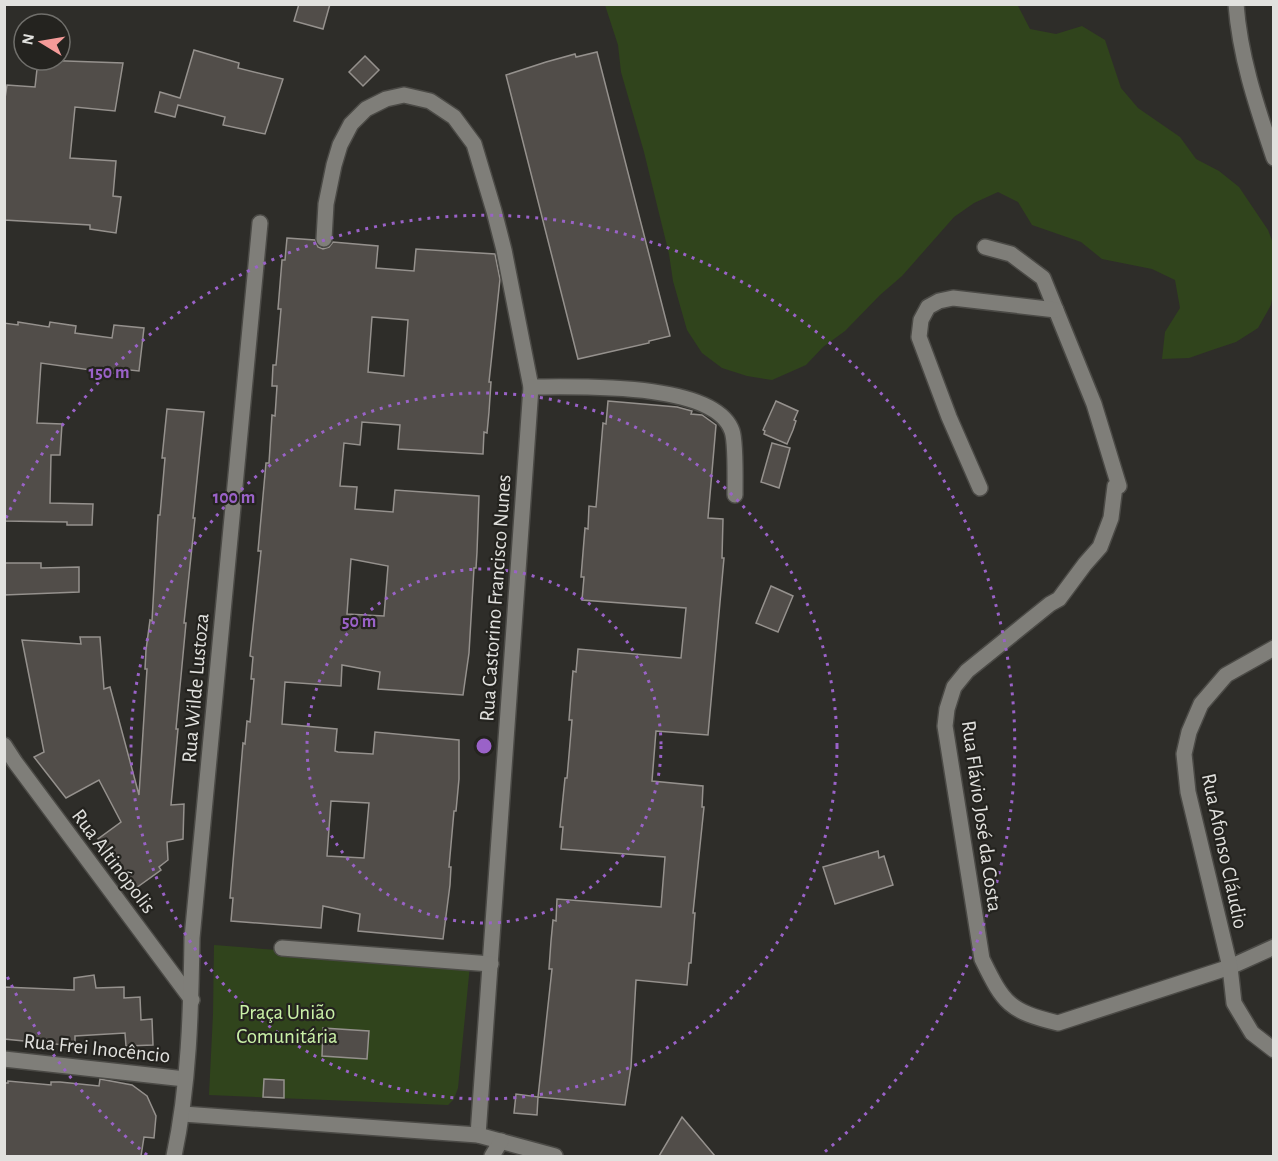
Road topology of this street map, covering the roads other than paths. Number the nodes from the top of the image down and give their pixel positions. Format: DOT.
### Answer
graph roads {
  1 [pos="1236,4"];
  2 [pos="1274,158"];
  3 [pos="260,223"];
  4 [pos="324,239"];
  5 [pos="986,247"];
  6 [pos="1056,310"];
  7 [pos="531,387"];
  8 [pos="980,488"];
  9 [pos="735,495"];
  10 [pos="1274,648"];
  11 [pos="4,745"];
  12 [pos="1274,947"];
  13 [pos="282,948"];
  14 [pos="492,963"];
  15 [pos="1230,967"];
  16 [pos="192,1000"];
  17 [pos="1274,1050"];
  18 [pos="4,1059"];
  19 [pos="184,1079"];
  20 [pos="183,1114"];
  21 [pos="478,1135"];
  22 [pos="501,1141"];
  23 [pos="174,1156"];
  24 [pos="492,1156"];
  25 [pos="555,1156"];
  1 -- 2 [label="street"];
  3 -- 16 [label="street, Rua Wilde Lustoza"];
  4 -- 7 [label="street, Rua Castorino Francisco Nunes"];
  5 -- 6 [label="street, Rua Flávio José da Costa"];
  6 -- 8 [label="street"];
  6 -- 15 [label="street, Rua Flávio José da Costa"];
  7 -- 9 [label="street"];
  7 -- 14 [label="street, Rua Castorino Francisco Nunes"];
  10 -- 15 [label="street, Rua Afonso Cláudio"];
  11 -- 16 [label="street, Rua Altinópolis"];
  12 -- 15 [label="street, Rua Flávio José da Costa"];
  13 -- 14 [label="street"];
  14 -- 21 [label="street, Rua Castorino Francisco Nunes"];
  15 -- 17 [label="street, Rua Afonso Cláudio"];
  16 -- 19 [label="street, Rua Wilde Lustoza"];
  18 -- 19 [label="street, Rua Frei Inocêncio"];
  19 -- 20 [label="street, Rua Wilde Lustoza"];
  20 -- 21 [label="street"];
  20 -- 23 [label="street, Rua Wilde Lustoza"];
  21 -- 22 [label="street"];
  22 -- 24 [label="street"];
  22 -- 25 [label="street"];
}
